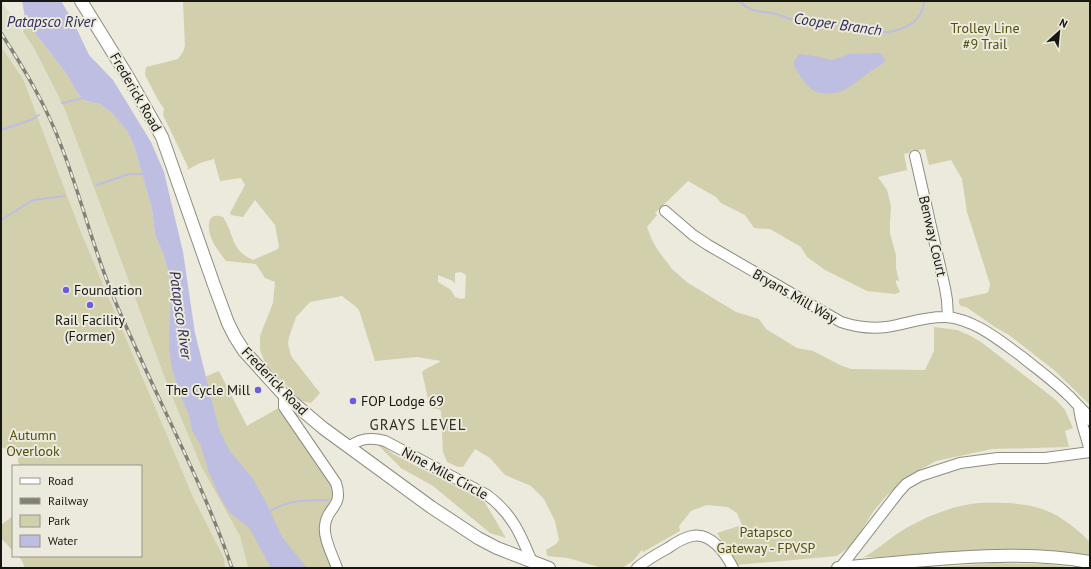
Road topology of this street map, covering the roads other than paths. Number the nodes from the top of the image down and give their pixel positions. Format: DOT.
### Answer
graph roads {
  1 [pos="81,1"];
  2 [pos="915,156"];
  3 [pos="665,212"];
  4 [pos="948,317"];
  5 [pos="284,395"];
  6 [pos="1079,407"];
  7 [pos="1090,420"];
  8 [pos="349,447"];
  9 [pos="1090,452"];
  10 [pos="532,562"];
  11 [pos="1090,562"];
  12 [pos="337,568"];
  13 [pos="549,568"];
  14 [pos="637,568"];
  15 [pos="733,568"];
  16 [pos="839,568"];
  1 -- 5 [label="main road, Frederick Road"];
  2 -- 4 [label="street, Benway Court"];
  3 -- 4 [label="street, Bryans Mill Way"];
  4 -- 6 [label="street, Bryans Mill Way"];
  5 -- 8 [label="main road, Frederick Road"];
  5 -- 12 [label="street"];
  6 -- 7 [label="street, Bryans Mill Way"];
  6 -- 9 [label="street"];
  8 -- 10 [label="main road, Frederick Road"];
  8 -- 10 [label="street, Nine Mile Circle"];
  9 -- 16 [label="street"];
  10 -- 13 [label="main road, Frederick Road"];
  11 -- 16 [label="main road"];
  14 -- 15 [label="street"];
}
